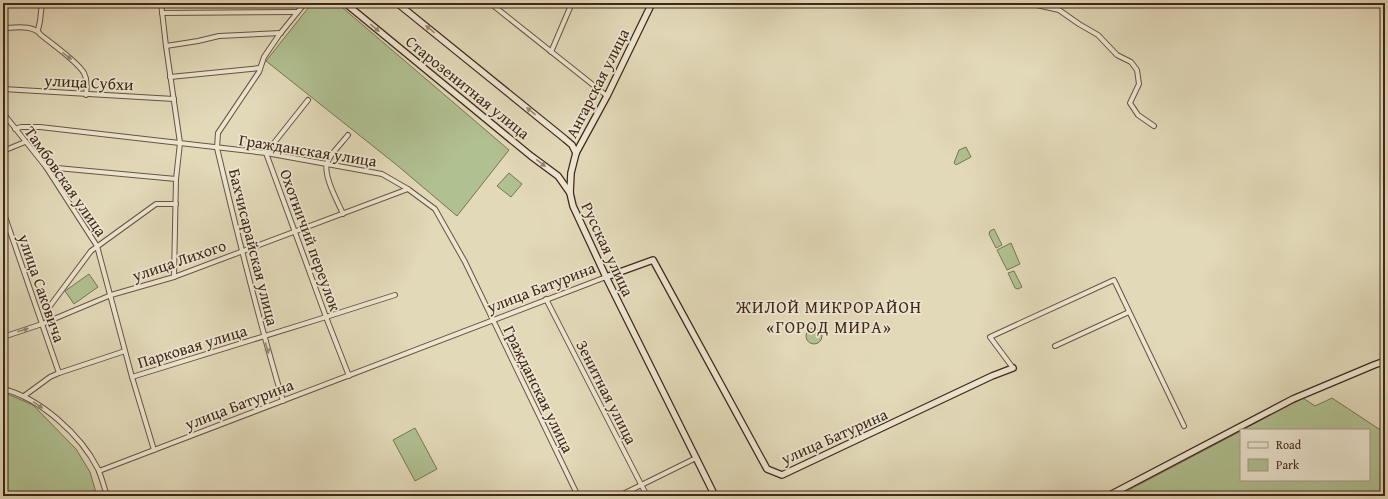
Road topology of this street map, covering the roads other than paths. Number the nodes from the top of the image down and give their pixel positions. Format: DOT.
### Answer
graph roads {
  1 [pos="42,3"];
  2 [pos="161,3"];
  3 [pos="305,3"];
  4 [pos="345,3"];
  5 [pos="397,3"];
  6 [pos="490,3"];
  7 [pos="572,3"];
  8 [pos="652,3"];
  9 [pos="1028,3"];
  10 [pos="297,12"];
  11 [pos="162,13"];
  12 [pos="3,28"];
  13 [pos="38,30"];
  14 [pos="280,33"];
  15 [pos="166,46"];
  16 [pos="551,52"];
  17 [pos="260,68"];
  18 [pos="170,77"];
  19 [pos="3,89"];
  20 [pos="86,94"];
  21 [pos="607,96"];
  22 [pos="174,99"];
  23 [pos="308,100"];
  24 [pos="3,113"];
  25 [pos="1154,126"];
  26 [pos="15,129"];
  27 [pos="348,135"];
  28 [pos="25,142"];
  29 [pos="180,143"];
  30 [pos="582,143"];
  31 [pos="572,145"];
  32 [pos="217,148"];
  33 [pos="3,151"];
  34 [pos="266,153"];
  35 [pos="576,153"];
  36 [pos="327,164"];
  37 [pos="46,167"];
  38 [pos="571,173"];
  39 [pos="558,176"];
  40 [pos="176,179"];
  41 [pos="408,189"];
  42 [pos="570,193"];
  43 [pos="176,204"];
  44 [pos="3,211"];
  45 [pos="343,214"];
  46 [pos="295,232"];
  47 [pos="97,246"];
  48 [pos="241,252"];
  49 [pos="606,276"];
  50 [pos="174,277"];
  51 [pos="110,295"];
  52 [pos="395,295"];
  53 [pos="546,298"];
  54 [pos="50,306"];
  55 [pos="1129,312"];
  56 [pos="326,317"];
  57 [pos="492,320"];
  58 [pos="42,324"];
  59 [pos="3,337"];
  60 [pos="264,337"];
  61 [pos="1055,346"];
  62 [pos="125,351"];
  63 [pos="1385,362"];
  64 [pos="1012,368"];
  65 [pos="59,373"];
  66 [pos="349,376"];
  67 [pos="132,377"];
  68 [pos="3,389"];
  69 [pos="24,396"];
  70 [pos="284,401"];
  71 [pos="1184,426"];
  72 [pos="154,450"];
  73 [pos="696,458"];
  74 [pos="99,471"];
  75 [pos="641,485"];
  76 [pos="107,496"];
  77 [pos="578,496"];
  78 [pos="619,496"];
  79 [pos="647,496"];
  80 [pos="715,496"];
  81 [pos="1108,496"];
  1 -- 13 [label="street"];
  2 -- 11 [label="street"];
  3 -- 10 [label="street, Бахчисарайская улица"];
  4 -- 39 [label="main road, Старозенитная улица, one-way"];
  31 -- 5 [label="main road, one-way"];
  6 -- 16 [label="street"];
  7 -- 16 [label="street"];
  8 -- 21 [label="main road, Ангарская улица"];
  9 -- 25 [label="street"];
  10 -- 11 [label="street"];
  10 -- 14 [label="street, Бахчисарайская улица"];
  11 -- 15 [label="street"];
  12 -- 13 [label="street"];
  13 -- 20 [label="street, one-way"];
  14 -- 15 [label="street"];
  14 -- 17 [label="street, Бахчисарайская улица"];
  15 -- 18 [label="street"];
  16 -- 21 [label="street"];
  17 -- 18 [label="street"];
  17 -- 32 [label="street, Бахчисарайская улица"];
  18 -- 22 [label="street"];
  19 -- 20 [label="street, улица Субхи"];
  20 -- 22 [label="street, улица Субхи"];
  21 -- 30 [label="main road, Ангарская улица"];
  22 -- 29 [label="street"];
  23 -- 34 [label="street, Охотничий переулок"];
  24 -- 26 [label="street, Тамбовская улица"];
  26 -- 28 [label="street, Тамбовская улица"];
  26 -- 29 [label="street, Гражданская улица"];
  27 -- 36 [label="street"];
  28 -- 33 [label="street"];
  28 -- 37 [label="street, Тамбовская улица"];
  29 -- 32 [label="street, Гражданская улица"];
  29 -- 40 [label="street"];
  30 -- 31 [label="main road"];
  30 -- 35 [label="main road, Ангарская улица"];
  31 -- 35 [label="main road"];
  32 -- 34 [label="street, Гражданская улица"];
  32 -- 48 [label="street, Бахчисарайская улица"];
  34 -- 36 [label="street, Гражданская улица"];
  34 -- 46 [label="street, Охотничий переулок"];
  35 -- 38 [label="main road, Русская улица"];
  36 -- 41 [label="street, Гражданская улица"];
  36 -- 45 [label="street"];
  37 -- 40 [label="street"];
  37 -- 47 [label="street, Тамбовская улица"];
  38 -- 39 [label="main road"];
  38 -- 42 [label="main road, Русская улица"];
  39 -- 42 [label="main road, Старозенитная улица"];
  40 -- 43 [label="street"];
  41 -- 45 [label="street, улица Лихого"];
  41 -- 57 [label="street, Гражданская улица"];
  42 -- 49 [label="main road, Русская улица"];
  43 -- 47 [label="street"];
  43 -- 50 [label="street"];
  44 -- 58 [label="street, улица Саковича"];
  45 -- 46 [label="street, улица Лихого"];
  46 -- 48 [label="street, улица Лихого"];
  46 -- 56 [label="street, Охотничий переулок"];
  47 -- 51 [label="street, Тамбовская улица"];
  47 -- 54 [label="street"];
  48 -- 50 [label="street, улица Лихого"];
  48 -- 60 [label="street, Бахчисарайская улица"];
  49 -- 53 [label="street, улица Батурина"];
  49 -- 64 [label="main road, улица Батурина"];
  49 -- 73 [label="main road, Русская улица"];
  50 -- 51 [label="street, улица Лихого"];
  51 -- 58 [label="street, улица Лихого"];
  51 -- 62 [label="street, Тамбовская улица"];
  52 -- 56 [label="street, Парковая улица"];
  53 -- 57 [label="street, улица Батурина"];
  53 -- 75 [label="street, Зенитная улица"];
  55 -- 61 [label="street"];
  55 -- 64 [label="street"];
  55 -- 71 [label="street"];
  56 -- 60 [label="street, Парковая улица"];
  56 -- 66 [label="street, Охотничий переулок"];
  57 -- 66 [label="street, улица Батурина"];
  57 -- 77 [label="street, Гражданская улица"];
  59 -- 58 [label="street, улица Лихого, one-way"];
  58 -- 65 [label="street, улица Саковича"];
  60 -- 67 [label="street, Парковая улица"];
  60 -- 70 [label="street, Бахчисарайская улица, one-way"];
  62 -- 65 [label="street"];
  62 -- 67 [label="street, Тамбовская улица"];
  63 -- 81 [label="main road"];
  65 -- 69 [label="street"];
  66 -- 70 [label="street, улица Батурина"];
  67 -- 72 [label="street, Тамбовская улица"];
  68 -- 69 [label="street"];
  69 -- 74 [label="street, one-way"];
  70 -- 72 [label="street, улица Батурина"];
  72 -- 74 [label="street, улица Батурина"];
  73 -- 75 [label="street"];
  73 -- 80 [label="main road, Русская улица"];
  74 -- 76 [label="street"];
  75 -- 78 [label="street"];
  75 -- 79 [label="street, Зенитная улица"];
}
